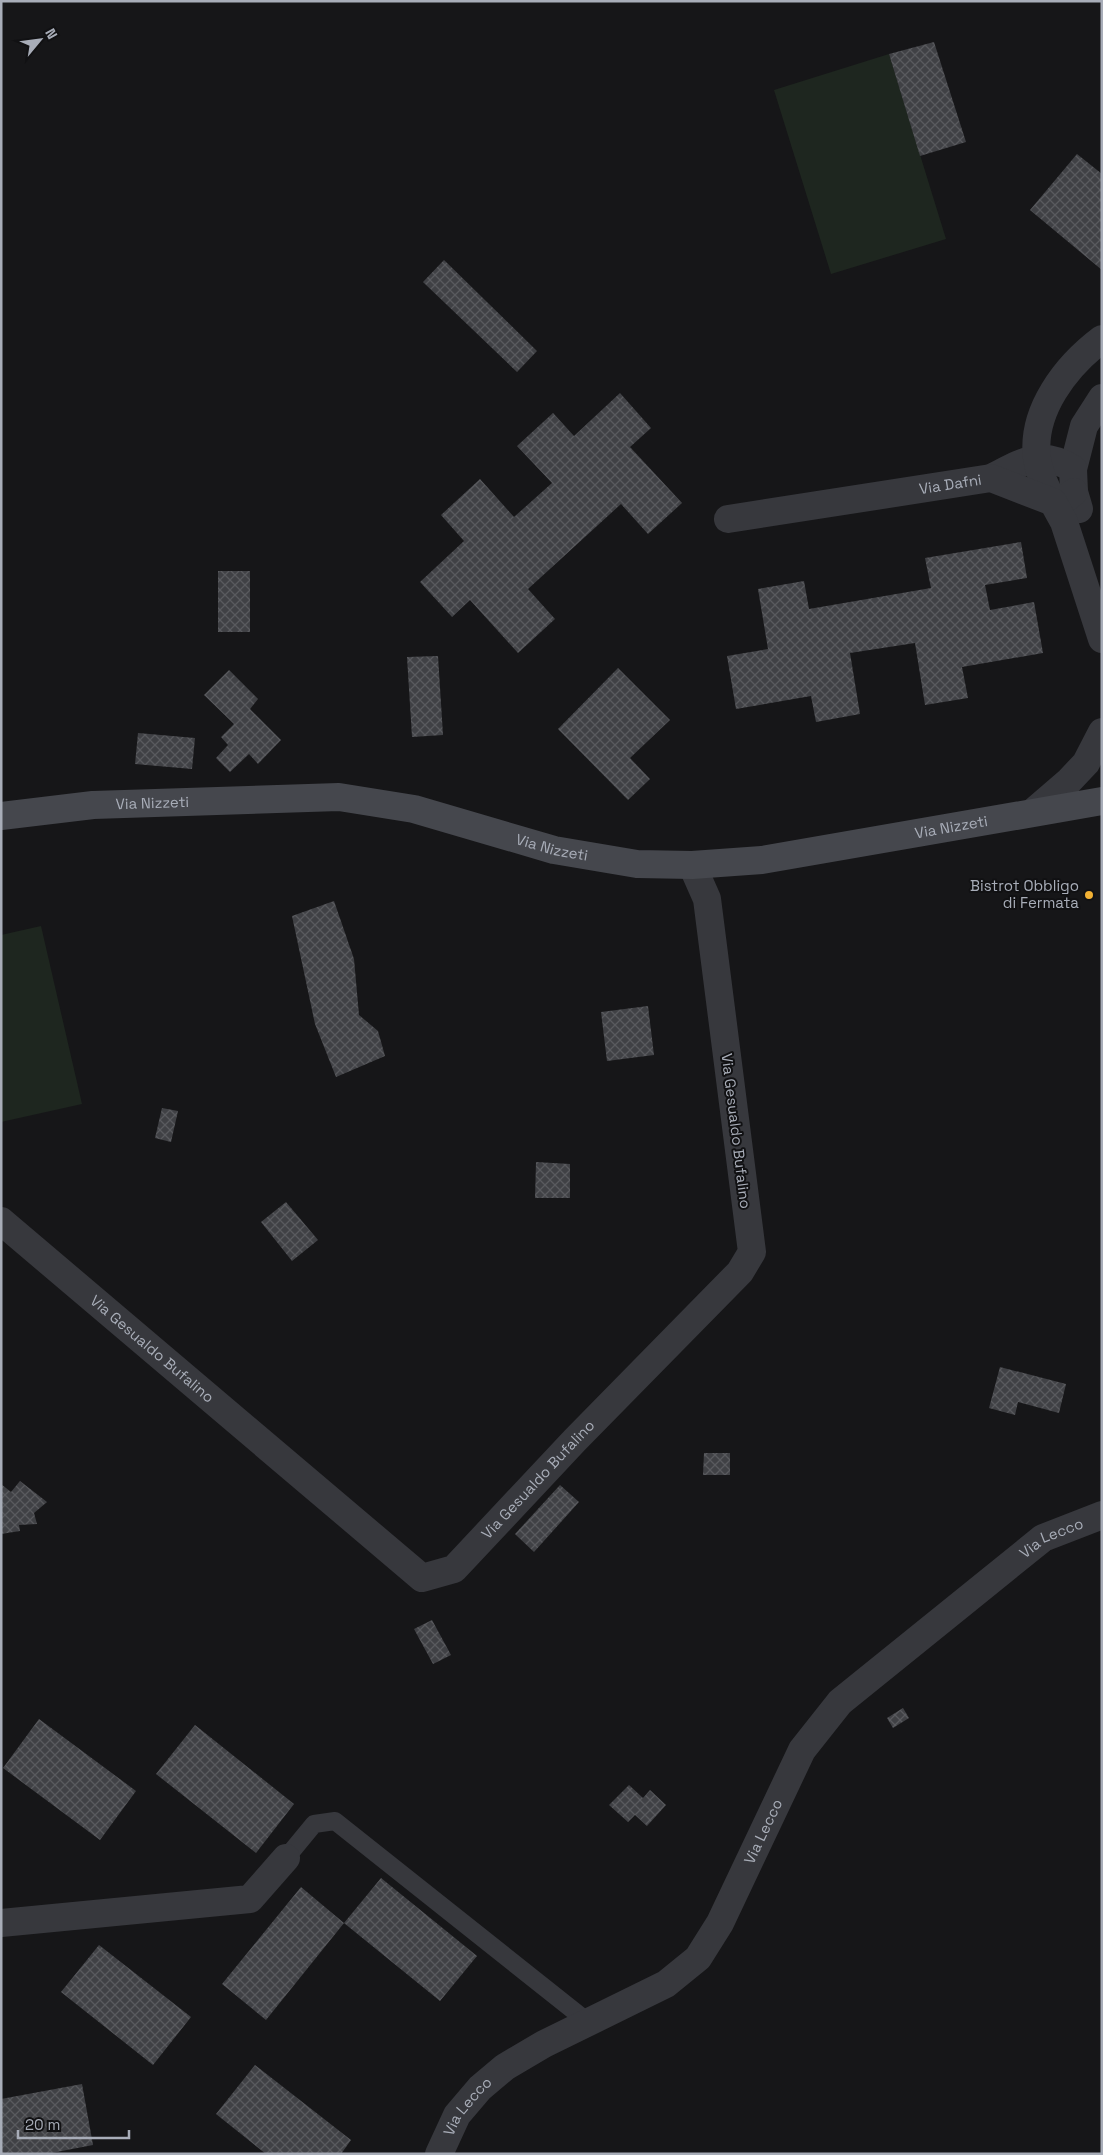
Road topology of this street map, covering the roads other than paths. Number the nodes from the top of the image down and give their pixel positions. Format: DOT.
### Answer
graph roads {
  1 [pos="1102,339"];
  2 [pos="1102,398"];
  3 [pos="1037,458"];
  4 [pos="990,478"];
  5 [pos="1067,488"];
  6 [pos="728,519"];
  7 [pos="1102,578"];
  8 [pos="1102,639"];
  9 [pos="1102,732"];
  10 [pos="1102,801"];
  11 [pos="1033,812"];
  12 [pos="1,816"];
  13 [pos="692,865"];
  14 [pos="1,1221"];
  15 [pos="1102,1515"];
  16 [pos="286,1858"];
  17 [pos="1,1923"];
  18 [pos="588,2022"];
  19 [pos="439,2154"];
  1 -- 3 [label="street"];
  2 -- 5 [label="street"];
  3 -- 4 [label="street"];
  3 -- 5 [label="street"];
  3 -- 5 [label="street"];
  4 -- 5 [label="street, Via Dafni"];
  4 -- 6 [label="street, Via Dafni"];
  5 -- 7 [label="street"];
  5 -- 8 [label="street"];
  9 -- 11 [label="street"];
  10 -- 11 [label="street, Via Nizzeti"];
  11 -- 13 [label="street, Via Nizzeti"];
  12 -- 13 [label="street, Via Nizzeti"];
  13 -- 14 [label="street, Via Gesualdo Bufalino"];
  15 -- 18 [label="street, Via Lecco"];
  16 -- 17 [label="street"];
  16 -- 18 [label="lane"];
  18 -- 19 [label="street, Via Lecco"];
}
